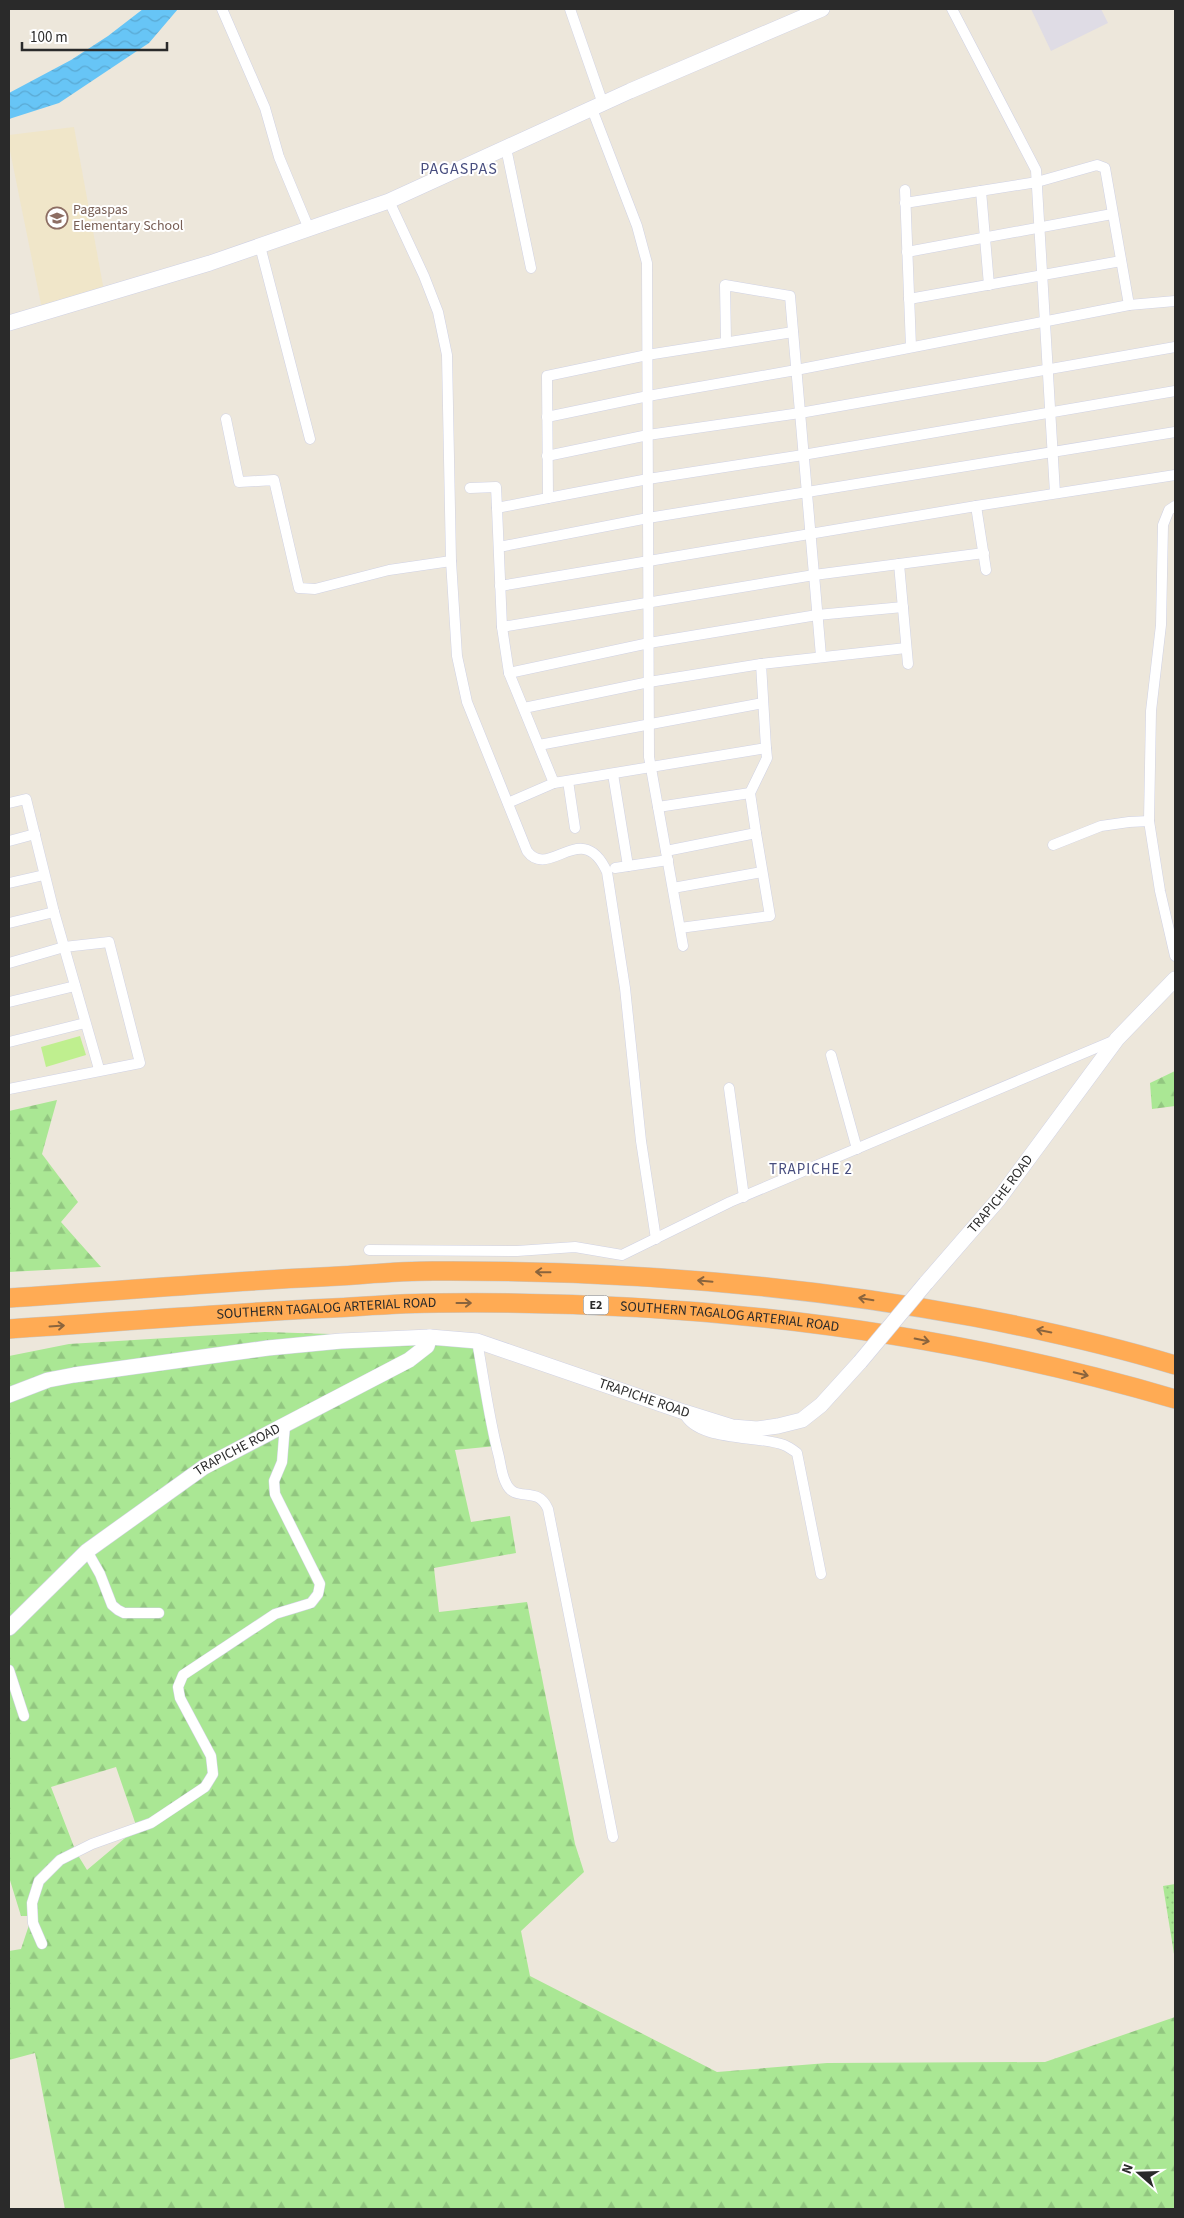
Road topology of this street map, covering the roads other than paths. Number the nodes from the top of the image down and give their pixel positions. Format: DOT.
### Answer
graph roads {
  1 [pos="222,9"];
  2 [pos="570,9"];
  3 [pos="822,9"];
  4 [pos="952,9"];
  5 [pos="598,106"];
  6 [pos="506,148"];
  7 [pos="1037,182"];
  8 [pos="904,190"];
  9 [pos="981,191"];
  10 [pos="389,201"];
  11 [pos="905,203"];
  12 [pos="1112,214"];
  13 [pos="1039,227"];
  14 [pos="309,229"];
  15 [pos="985,237"];
  16 [pos="260,246"];
  17 [pos="907,252"];
  18 [pos="1121,261"];
  19 [pos="531,268"];
  20 [pos="1042,275"];
  21 [pos="989,285"];
  22 [pos="909,299"];
  23 [pos="1175,300"];
  24 [pos="1129,305"];
  25 [pos="1045,321"];
  26 [pos="9,323"];
  27 [pos="793,332"];
  28 [pos="726,342"];
  29 [pos="911,347"];
  30 [pos="1175,347"];
  31 [pos="647,355"];
  32 [pos="796,370"];
  33 [pos="1047,370"];
  34 [pos="1175,391"];
  35 [pos="648,396"];
  36 [pos="1050,412"];
  37 [pos="800,413"];
  38 [pos="547,417"];
  39 [pos="226,419"];
  40 [pos="1175,432"];
  41 [pos="648,435"];
  42 [pos="310,439"];
  43 [pos="1052,453"];
  44 [pos="804,455"];
  45 [pos="547,456"];
  46 [pos="1175,475"];
  47 [pos="648,479"];
  48 [pos="470,488"];
  49 [pos="807,493"];
  50 [pos="1054,493"];
  51 [pos="548,498"];
  52 [pos="976,506"];
  53 [pos="1175,506"];
  54 [pos="497,508"];
  55 [pos="648,518"];
  56 [pos="810,533"];
  57 [pos="499,546"];
  58 [pos="984,554"];
  59 [pos="451,561"];
  60 [pos="649,562"];
  61 [pos="899,564"];
  62 [pos="986,570"];
  63 [pos="814,575"];
  64 [pos="500,586"];
  65 [pos="649,601"];
  66 [pos="903,607"];
  67 [pos="817,616"];
  68 [pos="502,626"];
  69 [pos="649,643"];
  70 [pos="906,648"];
  71 [pos="821,656"];
  72 [pos="761,664"];
  73 [pos="908,664"];
  74 [pos="509,673"];
  75 [pos="649,682"];
  76 [pos="763,703"];
  77 [pos="524,708"];
  78 [pos="649,724"];
  79 [pos="539,745"];
  80 [pos="766,748"];
  81 [pos="651,768"];
  82 [pos="613,774"];
  83 [pos="568,781"];
  84 [pos="554,783"];
  85 [pos="750,793"];
  86 [pos="9,803"];
  87 [pos="508,804"];
  88 [pos="658,807"];
  89 [pos="1149,821"];
  90 [pos="575,828"];
  91 [pos="756,833"];
  92 [pos="35,834"];
  93 [pos="9,841"];
  94 [pos="1053,845"];
  95 [pos="667,856"];
  96 [pos="628,866"];
  97 [pos="615,868"];
  98 [pos="762,872"];
  99 [pos="44,875"];
  100 [pos="9,883"];
  101 [pos="672,888"];
  102 [pos="54,912"];
  103 [pos="9,923"];
  104 [pos="680,928"];
  105 [pos="683,946"];
  106 [pos="64,947"];
  107 [pos="1175,956"];
  108 [pos="9,963"];
  109 [pos="1175,979"];
  110 [pos="74,986"];
  111 [pos="9,1002"];
  112 [pos="86,1023"];
  113 [pos="1118,1039"];
  114 [pos="9,1042"];
  115 [pos="831,1055"];
  116 [pos="99,1070"];
  117 [pos="729,1088"];
  118 [pos="9,1089"];
  119 [pos="857,1149"];
  120 [pos="744,1197"];
  121 [pos="656,1239"];
  122 [pos="369,1250"];
  123 [pos="9,1298"];
  124 [pos="9,1329"];
  125 [pos="430,1337"];
  126 [pos="478,1341"];
  127 [pos="1175,1366"];
  128 [pos="9,1395"];
  129 [pos="1175,1399"];
  130 [pos="684,1412"];
  131 [pos="285,1425"];
  132 [pos="87,1551"];
  133 [pos="821,1574"];
  134 [pos="159,1613"];
  135 [pos="9,1628"];
  136 [pos="9,1670"];
  137 [pos="24,1716"];
  138 [pos="613,1837"];
  139 [pos="42,1944"];
  1 -- 14 [label="street"];
  2 -- 5 [label="street"];
  3 -- 5 [label="street"];
  4 -- 7 [label="street"];
  5 -- 6 [label="street"];
  5 -- 31 [label="street"];
  6 -- 10 [label="street"];
  6 -- 19 [label="street"];
  7 -- 9 [label="street"];
  7 -- 12 [label="street"];
  7 -- 13 [label="street"];
  8 -- 11 [label="street"];
  9 -- 11 [label="street"];
  9 -- 15 [label="street"];
  10 -- 14 [label="street"];
  10 -- 59 [label="street"];
  11 -- 17 [label="street"];
  12 -- 13 [label="street"];
  12 -- 18 [label="street"];
  13 -- 15 [label="street"];
  13 -- 20 [label="street"];
  14 -- 16 [label="street"];
  15 -- 17 [label="street"];
  15 -- 21 [label="street"];
  16 -- 26 [label="street"];
  16 -- 42 [label="street"];
  17 -- 22 [label="street"];
  18 -- 20 [label="street"];
  18 -- 24 [label="street"];
  20 -- 21 [label="street"];
  20 -- 25 [label="street"];
  21 -- 22 [label="street"];
  22 -- 29 [label="street"];
  23 -- 24 [label="street"];
  24 -- 25 [label="street"];
  25 -- 29 [label="street"];
  25 -- 33 [label="street"];
  27 -- 28 [label="street"];
  27 -- 28 [label="street"];
  27 -- 32 [label="street"];
  28 -- 31 [label="street"];
  29 -- 32 [label="street"];
  30 -- 33 [label="street"];
  31 -- 35 [label="street"];
  31 -- 38 [label="street"];
  32 -- 35 [label="street"];
  32 -- 37 [label="street"];
  33 -- 36 [label="street"];
  33 -- 37 [label="street"];
  34 -- 36 [label="street"];
  35 -- 38 [label="street"];
  35 -- 41 [label="street"];
  36 -- 43 [label="street"];
  36 -- 44 [label="street"];
  37 -- 41 [label="street"];
  37 -- 44 [label="street"];
  38 -- 45 [label="street"];
  39 -- 59 [label="street"];
  40 -- 43 [label="street"];
  41 -- 45 [label="street"];
  41 -- 47 [label="street"];
  43 -- 49 [label="street"];
  43 -- 50 [label="street"];
  44 -- 47 [label="street"];
  44 -- 49 [label="street"];
  45 -- 51 [label="street"];
  46 -- 50 [label="street"];
  47 -- 51 [label="street"];
  47 -- 55 [label="street"];
  48 -- 54 [label="street"];
  49 -- 55 [label="street"];
  49 -- 56 [label="street"];
  50 -- 52 [label="street"];
  51 -- 54 [label="street"];
  52 -- 56 [label="street"];
  52 -- 58 [label="street"];
  53 -- 89 [label="street"];
  54 -- 57 [label="street"];
  55 -- 57 [label="street"];
  55 -- 60 [label="street"];
  56 -- 60 [label="street"];
  56 -- 63 [label="street"];
  57 -- 64 [label="street"];
  58 -- 61 [label="street"];
  58 -- 62 [label="street"];
  59 -- 87 [label="street"];
  60 -- 64 [label="street"];
  60 -- 65 [label="street"];
  61 -- 63 [label="street"];
  61 -- 66 [label="street"];
  63 -- 65 [label="street"];
  63 -- 67 [label="street"];
  64 -- 68 [label="street"];
  65 -- 68 [label="street"];
  65 -- 69 [label="street"];
  66 -- 67 [label="street"];
  66 -- 70 [label="street"];
  67 -- 69 [label="street"];
  67 -- 71 [label="street"];
  68 -- 74 [label="street"];
  69 -- 74 [label="street"];
  69 -- 75 [label="street"];
  70 -- 71 [label="street"];
  70 -- 73 [label="street"];
  71 -- 72 [label="street"];
  72 -- 75 [label="street"];
  72 -- 76 [label="street"];
  74 -- 77 [label="street"];
  75 -- 77 [label="street"];
  75 -- 78 [label="street"];
  76 -- 78 [label="street"];
  76 -- 80 [label="street"];
  77 -- 79 [label="street"];
  78 -- 79 [label="street"];
  78 -- 81 [label="street"];
  79 -- 84 [label="street"];
  80 -- 81 [label="street"];
  80 -- 85 [label="street"];
  81 -- 82 [label="street"];
  81 -- 88 [label="street"];
  82 -- 83 [label="street"];
  82 -- 96 [label="street"];
  83 -- 84 [label="street"];
  83 -- 90 [label="street"];
  84 -- 87 [label="street"];
  85 -- 88 [label="street"];
  85 -- 91 [label="street"];
  86 -- 92 [label="street"];
  87 -- 121 [label="street"];
  88 -- 95 [label="street"];
  89 -- 94 [label="street"];
  89 -- 107 [label="street"];
  91 -- 95 [label="street"];
  91 -- 98 [label="street"];
  92 -- 93 [label="street"];
  92 -- 99 [label="street"];
  95 -- 96 [label="street"];
  95 -- 101 [label="street"];
  96 -- 97 [label="street"];
  98 -- 101 [label="street"];
  98 -- 104 [label="street"];
  99 -- 100 [label="street"];
  99 -- 102 [label="street"];
  101 -- 104 [label="street"];
  102 -- 103 [label="street"];
  102 -- 106 [label="street"];
  104 -- 105 [label="street"];
  106 -- 108 [label="street"];
  106 -- 110 [label="street"];
  106 -- 116 [label="street"];
  109 -- 113 [label="street, TRAPICHE ROAD"];
  110 -- 111 [label="street"];
  110 -- 112 [label="street"];
  112 -- 114 [label="street"];
  112 -- 116 [label="street"];
  113 -- 119 [label="street"];
  113 -- 130 [label="street, TRAPICHE ROAD, bridge"];
  115 -- 119 [label="street"];
  116 -- 118 [label="street"];
  117 -- 120 [label="street"];
  119 -- 120 [label="street"];
  120 -- 121 [label="street"];
  121 -- 122 [label="street"];
  127 -- 123 [label="highway, E2, one-way"];
  124 -- 129 [label="highway, SOUTHERN TAGALOG ARTERIAL ROAD / E2, one-way"];
  125 -- 126 [label="street, TRAPICHE ROAD"];
  125 -- 128 [label="street"];
  125 -- 131 [label="street, TRAPICHE ROAD"];
  126 -- 130 [label="street, TRAPICHE ROAD"];
  126 -- 138 [label="street"];
  130 -- 133 [label="street"];
  131 -- 132 [label="street, TRAPICHE ROAD"];
  131 -- 139 [label="street"];
  132 -- 134 [label="street"];
  132 -- 135 [label="street, TRAPICHE ROAD"];
  136 -- 137 [label="street"];
}
